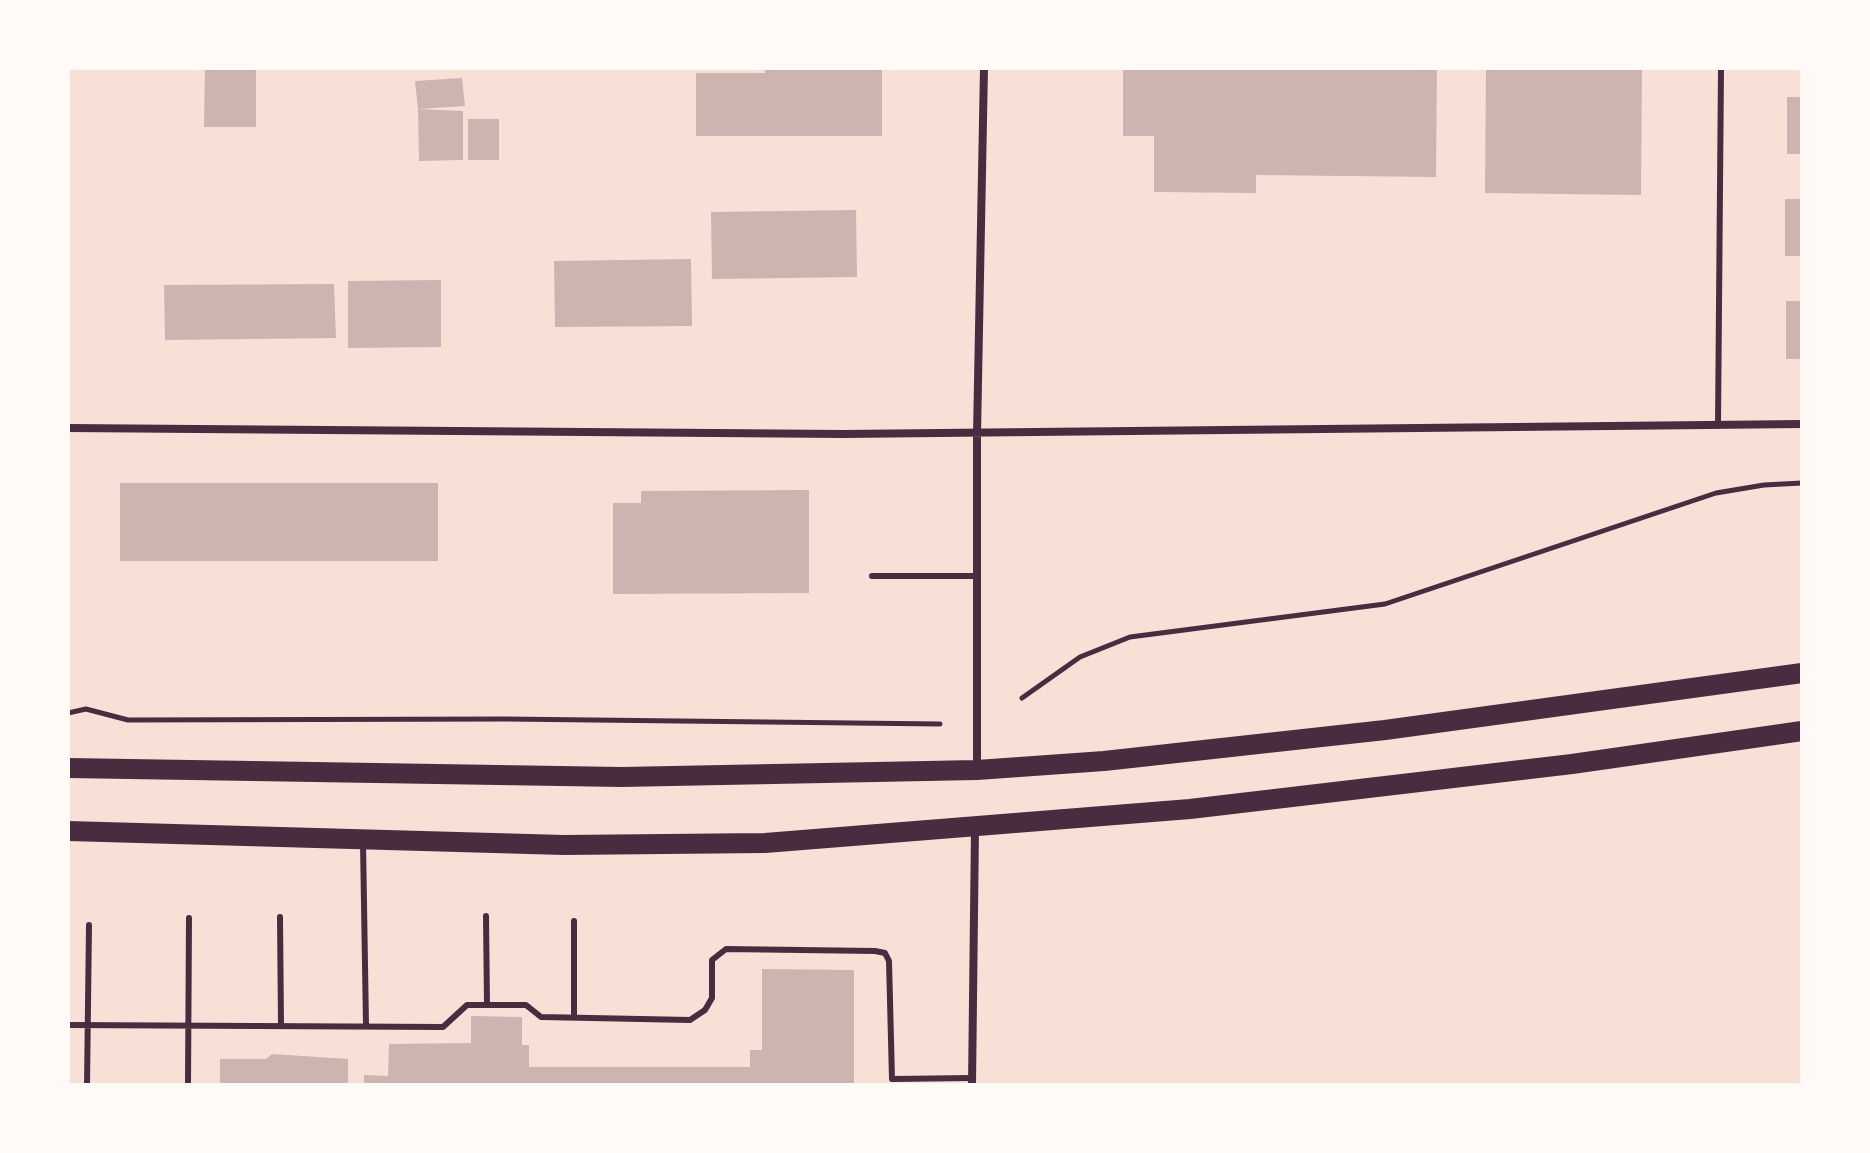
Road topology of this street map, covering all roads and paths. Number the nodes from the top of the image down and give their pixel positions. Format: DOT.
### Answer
graph roads {
  1 [pos="984,68"];
  2 [pos="1721,68"];
  3 [pos="1802,424"];
  4 [pos="1718,425"];
  5 [pos="68,428"];
  6 [pos="977,434"];
  7 [pos="1802,483"];
  8 [pos="872,576"];
  9 [pos="976,576"];
  10 [pos="1802,673"];
  11 [pos="1022,698"];
  12 [pos="68,713"];
  13 [pos="940,724"];
  14 [pos="1802,731"];
  15 [pos="68,768"];
  16 [pos="977,770"];
  17 [pos="975,829"];
  18 [pos="68,831"];
  19 [pos="363,839"];
  20 [pos="486,916"];
  21 [pos="280,917"];
  22 [pos="189,918"];
  23 [pos="574,921"];
  24 [pos="89,925"];
  25 [pos="487,1005"];
  26 [pos="574,1017"];
  27 [pos="88,1024"];
  28 [pos="68,1025"];
  29 [pos="188,1025"];
  30 [pos="281,1025"];
  31 [pos="366,1026"];
  32 [pos="972,1081"];
  33 [pos="892,1082"];
  34 [pos="87,1085"];
  35 [pos="188,1085"];
  1 -- 6 [label="street"];
  2 -- 4 [label="lane"];
  3 -- 4 [label="street"];
  4 -- 6 [label="street"];
  5 -- 6 [label="street"];
  6 -- 9 [label="street"];
  7 -- 11 [label="path"];
  8 -- 9 [label="lane"];
  9 -- 16 [label="street"];
  10 -- 16 [label="main road"];
  12 -- 13 [label="path"];
  14 -- 17 [label="main road"];
  15 -- 16 [label="main road"];
  17 -- 19 [label="main road"];
  17 -- 32 [label="street"];
  18 -- 19 [label="main road"];
  19 -- 31 [label="lane"];
  20 -- 25 [label="lane"];
  21 -- 30 [label="lane"];
  22 -- 29 [label="lane"];
  23 -- 26 [label="lane"];
  24 -- 27 [label="lane"];
  25 -- 26 [label="lane"];
  25 -- 31 [label="lane"];
  26 -- 33 [label="lane"];
  27 -- 28 [label="lane"];
  27 -- 29 [label="lane"];
  27 -- 34 [label="lane"];
  29 -- 30 [label="lane"];
  29 -- 35 [label="lane"];
  30 -- 31 [label="lane"];
  32 -- 33 [label="lane"];
}
